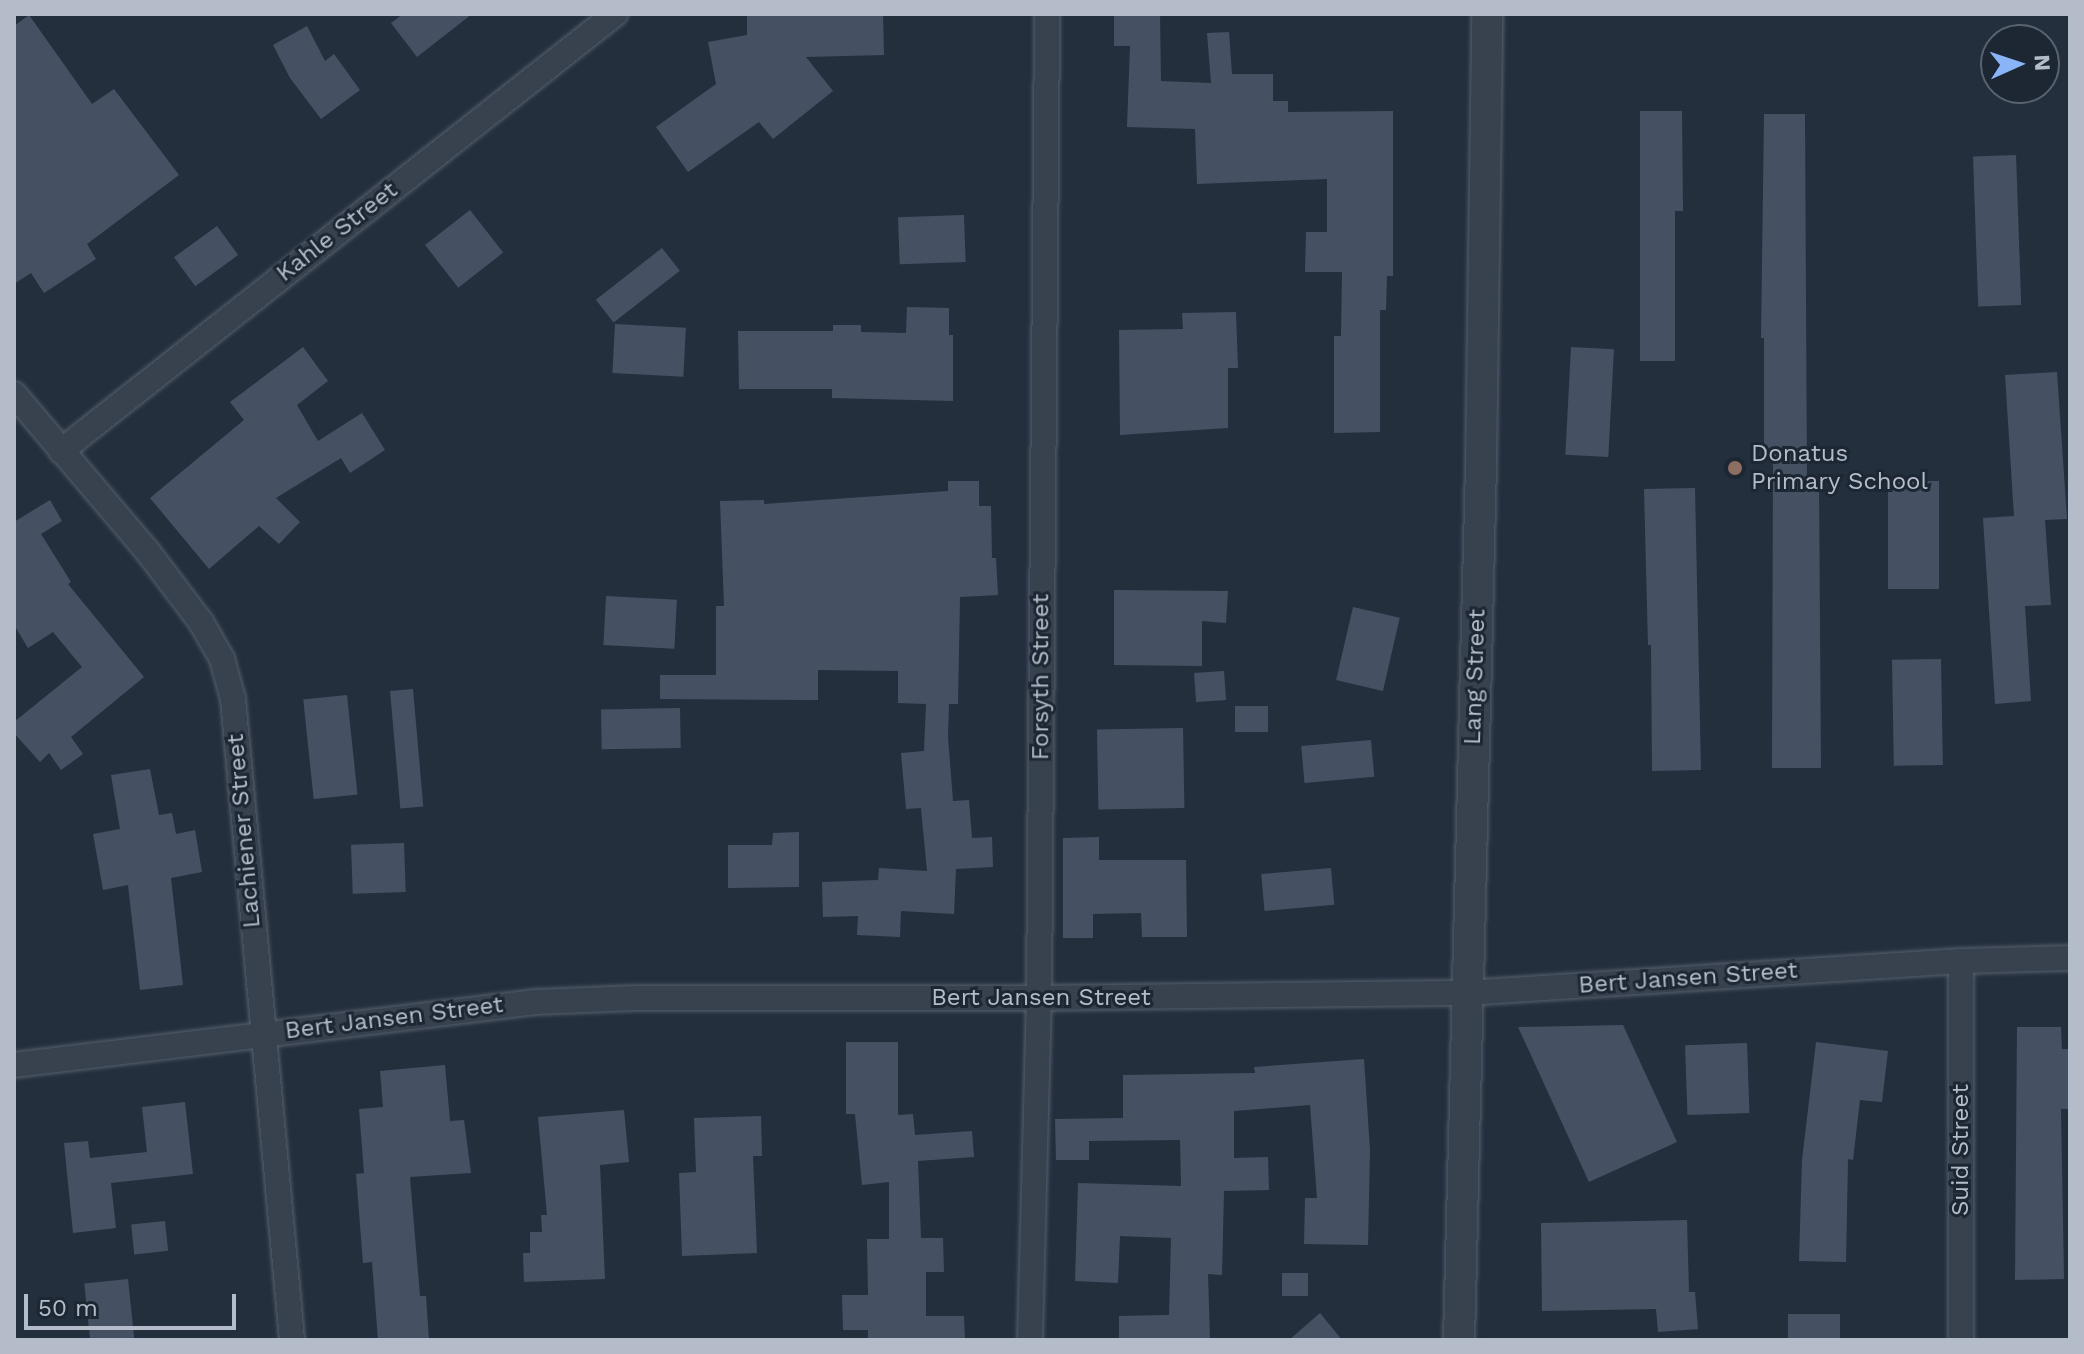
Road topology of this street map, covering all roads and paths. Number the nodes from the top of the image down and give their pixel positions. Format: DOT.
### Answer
graph roads {
  1 [pos="615,14"];
  2 [pos="1047,14"];
  3 [pos="1487,14"];
  4 [pos="14,394"];
  5 [pos="61,451"];
  6 [pos="2070,958"];
  7 [pos="1961,961"];
  8 [pos="1466,993"];
  9 [pos="1039,998"];
  10 [pos="261,1033"];
  11 [pos="14,1065"];
  12 [pos="292,1340"];
  13 [pos="1030,1340"];
  14 [pos="1459,1340"];
  15 [pos="1961,1340"];
  1 -- 5 [label="street, Kahle Street"];
  2 -- 9 [label="street, Forsyth Street"];
  3 -- 8 [label="street, Lang Street"];
  4 -- 5 [label="street, Lachiener Street"];
  5 -- 10 [label="street, Lachiener Street"];
  6 -- 7 [label="street, Bert Jansen Street"];
  7 -- 8 [label="street, Bert Jansen Street"];
  7 -- 15 [label="street, Suid Street"];
  8 -- 9 [label="street, Bert Jansen Street"];
  8 -- 14 [label="street, Lang Street"];
  9 -- 10 [label="street, Bert Jansen Street"];
  9 -- 13 [label="street, Forsyth Street"];
  10 -- 11 [label="street, Bert Jansen Street"];
  10 -- 12 [label="street, Lachiener Street"];
}
